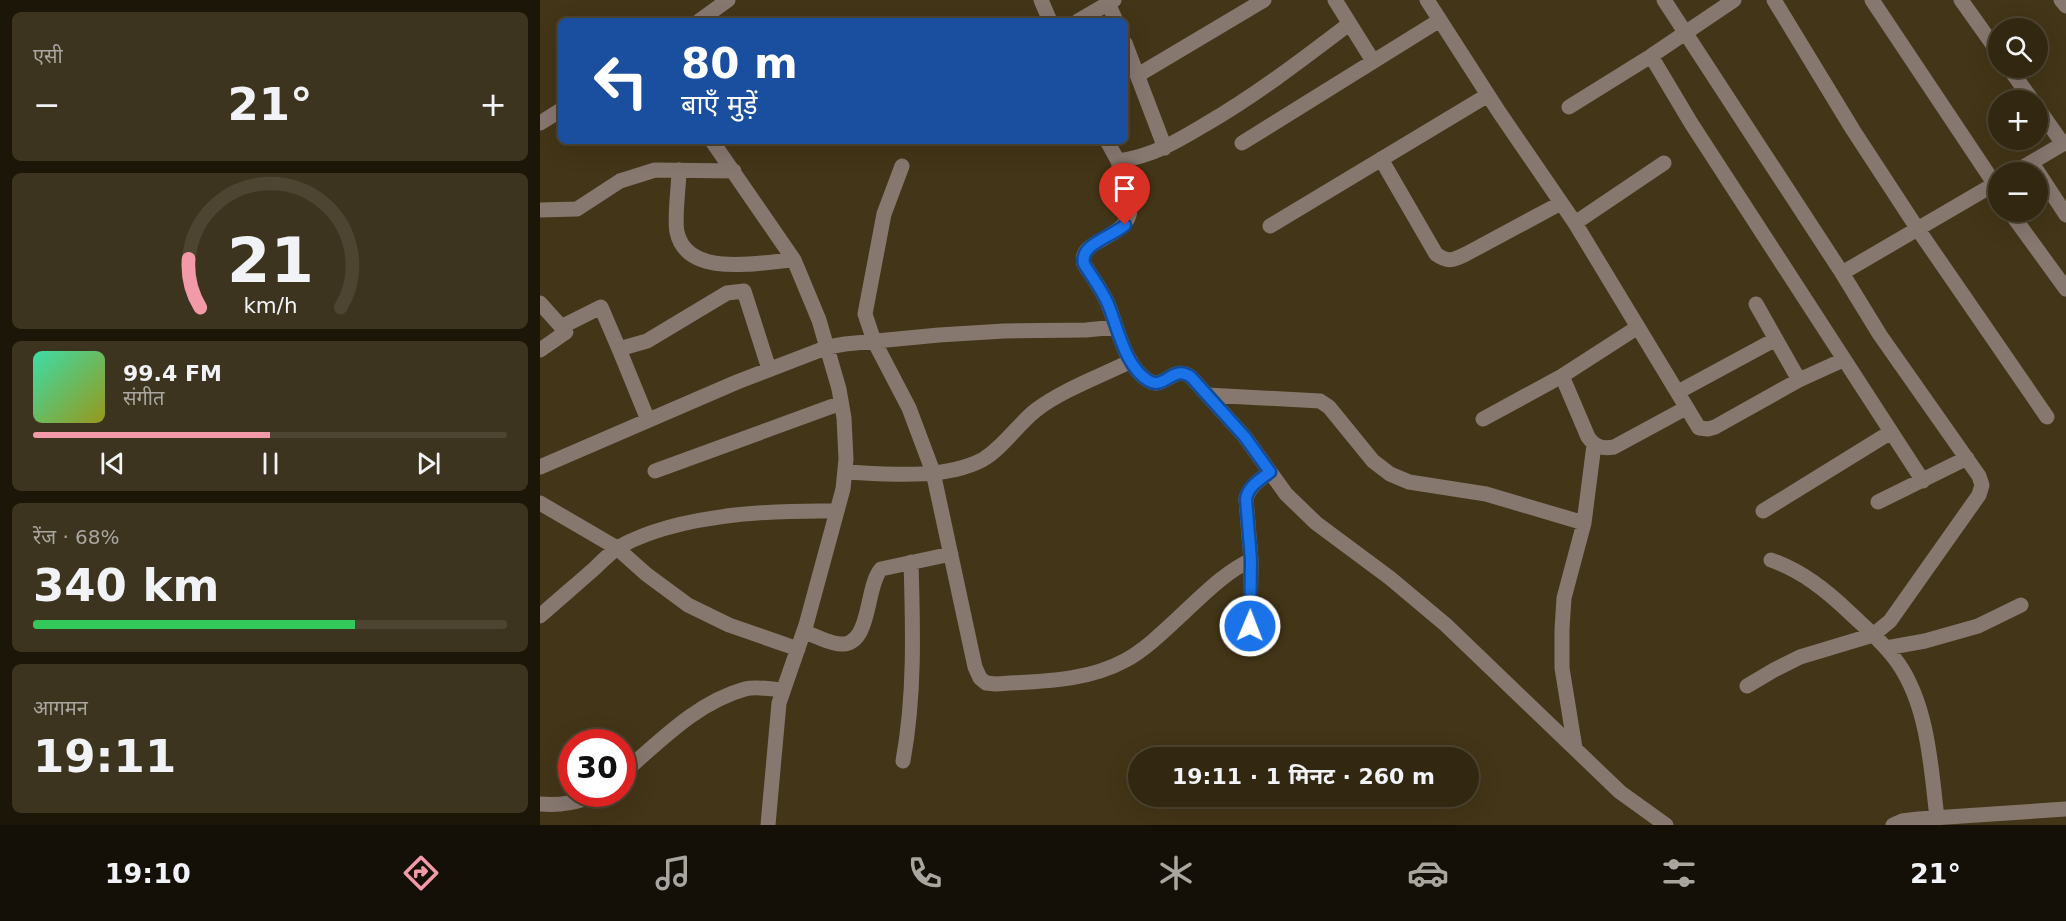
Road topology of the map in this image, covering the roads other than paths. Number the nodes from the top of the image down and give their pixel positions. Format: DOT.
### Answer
graph roads {
  1 [pos="728,0"];
  2 [pos="1041,0"];
  3 [pos="1263,0"];
  4 [pos="1335,0"];
  5 [pos="1427,0"];
  6 [pos="1664,0"];
  7 [pos="1734,0"];
  8 [pos="1774,0"];
  9 [pos="1872,0"];
  10 [pos="1961,0"];
  11 [pos="2061,0"];
  12 [pos="1111,2"];
  13 [pos="1242,6"];
  14 [pos="2066,6"];
  15 [pos="703,18"];
  16 [pos="1049,18"];
  17 [pos="1083,18"];
  18 [pos="1115,18"];
  19 [pos="1440,20"];
  20 [pos="1349,24"];
  21 [pos="1685,33"];
  22 [pos="1988,38"];
  23 [pos="1128,51"];
  24 [pos="1651,56"];
  25 [pos="1373,61"];
  26 [pos="1138,75"];
  27 [pos="1488,95"];
  28 [pos="1569,107"];
  29 [pos="558,112"];
  30 [pos="2048,121"];
  31 [pos="540,123"];
  32 [pos="1242,143"];
  33 [pos="2065,143"];
  34 [pos="714,144"];
  35 [pos="1109,144"];
  36 [pos="1165,148"];
  37 [pos="1381,159"];
  38 [pos="1118,161"];
  39 [pos="2034,162"];
  40 [pos="1664,163"];
  41 [pos="902,166"];
  42 [pos="679,170"];
  43 [pos="734,171"];
  44 [pos="1988,172"];
  45 [pos="2048,187"];
  46 [pos="1988,190"];
  47 [pos="1561,202"];
  48 [pos="540,210"];
  49 [pos="2066,215"];
  50 [pos="2017,222"];
  51 [pos="1575,223"];
  52 [pos="1270,226"];
  53 [pos="1917,228"];
  54 [pos="794,260"];
  55 [pos="1842,273"];
  56 [pos="2066,290"];
  57 [pos="540,303"];
  58 [pos="1756,304"];
  59 [pos="561,327"];
  60 [pos="1116,327"];
  61 [pos="1638,327"];
  62 [pos="1776,339"];
  63 [pos="874,341"];
  64 [pos="828,347"];
  65 [pos="540,350"];
  66 [pos="619,350"];
  67 [pos="1843,360"];
  68 [pos="1131,361"];
  69 [pos="769,369"];
  70 [pos="1562,376"];
  71 [pos="1800,380"];
  72 [pos="1678,392"];
  73 [pos="1207,395"];
  74 [pos="842,403"];
  75 [pos="1686,408"];
  76 [pos="2047,417"];
  77 [pos="1483,419"];
  78 [pos="648,420"];
  79 [pos="1891,432"];
  80 [pos="1594,445"];
  81 [pos="1967,458"];
  82 [pos="540,467"];
  83 [pos="656,471"];
  84 [pos="845,472"];
  85 [pos="933,472"];
  86 [pos="1270,472"];
  87 [pos="1923,480"];
  88 [pos="1878,502"];
  89 [pos="540,503"];
  90 [pos="837,511"];
  91 [pos="1763,511"];
  92 [pos="1584,524"];
  93 [pos="617,548"];
  94 [pos="951,554"];
  95 [pos="1251,560"];
  96 [pos="1770,560"];
  97 [pos="911,562"];
  98 [pos="2021,605"];
  99 [pos="540,616"];
  100 [pos="1250,626"];
  101 [pos="804,632"];
  102 [pos="1873,635"];
  103 [pos="1886,648"];
  104 [pos="798,649"];
  105 [pos="1747,686"];
  106 [pos="782,690"];
  107 [pos="1575,748"];
  108 [pos="903,761"];
  109 [pos="636,762"];
  110 [pos="540,804"];
  111 [pos="558,805"];
  112 [pos="2066,808"];
  113 [pos="1937,818"];
  114 [pos="768,825"];
  115 [pos="1666,825"];
  116 [pos="1893,825"];
  1 -- 15 [label="street"];
  2 -- 16 [label="street"];
  3 -- 13 [label="street"];
  4 -- 20 [label="street"];
  5 -- 19 [label="street"];
  6 -- 21 [label="street"];
  7 -- 21 [label="street"];
  8 -- 53 [label="street"];
  9 -- 44 [label="street"];
  10 -- 22 [label="street"];
  11 -- 14 [label="street"];
  12 -- 17 [label="street"];
  12 -- 18 [label="street"];
  13 -- 26 [label="street"];
  19 -- 25 [label="street"];
  19 -- 27 [label="street"];
  20 -- 25 [label="street"];
  20 -- 36 [label="street"];
  21 -- 24 [label="street"];
  21 -- 55 [label="street"];
  23 -- 26 [label="street"];
  24 -- 28 [label="street"];
  24 -- 67 [label="street"];
  25 -- 32 [label="street"];
  26 -- 36 [label="street"];
  27 -- 37 [label="street"];
  27 -- 47 [label="street"];
  29 -- 31 [label="street"];
  30 -- 33 [label="street"];
  33 -- 39 [label="street"];
  34 -- 43 [label="street"];
  35 -- 38 [label="street"];
  36 -- 38 [label="street"];
  37 -- 47 [label="street"];
  37 -- 52 [label="street"];
  38 -- 60 [label="street"];
  40 -- 51 [label="street"];
  41 -- 63 [label="street"];
  42 -- 43 [label="street"];
  42 -- 48 [label="street"];
  42 -- 54 [label="street"];
  43 -- 54 [label="street"];
  45 -- 49 [label="street"];
  46 -- 53 [label="street"];
  47 -- 51 [label="street"];
  50 -- 56 [label="street"];
  51 -- 61 [label="street"];
  53 -- 55 [label="street"];
  53 -- 76 [label="street"];
  54 -- 64 [label="street"];
  55 -- 81 [label="street"];
  57 -- 59 [label="street"];
  58 -- 62 [label="street"];
  59 -- 65 [label="street"];
  59 -- 66 [label="street"];
  60 -- 63 [label="street"];
  60 -- 68 [label="street"];
  61 -- 70 [label="street"];
  61 -- 72 [label="street"];
  62 -- 71 [label="street"];
  62 -- 72 [label="street"];
  63 -- 64 [label="street"];
  63 -- 85 [label="street"];
  64 -- 69 [label="street"];
  64 -- 74 [label="street"];
  66 -- 69 [label="street"];
  66 -- 78 [label="street"];
  67 -- 71 [label="street"];
  67 -- 79 [label="street"];
  68 -- 73 [label="street"];
  68 -- 85 [label="street"];
  69 -- 78 [label="street"];
  70 -- 77 [label="street"];
  70 -- 80 [label="street"];
  71 -- 75 [label="street"];
  72 -- 75 [label="street"];
  73 -- 86 [label="street"];
  73 -- 92 [label="street"];
  74 -- 83 [label="street"];
  74 -- 84 [label="street"];
  75 -- 80 [label="street"];
  78 -- 82 [label="street"];
  79 -- 87 [label="street"];
  79 -- 91 [label="street"];
  80 -- 92 [label="street"];
  81 -- 87 [label="street"];
  81 -- 102 [label="street"];
  84 -- 85 [label="street"];
  84 -- 90 [label="street"];
  85 -- 94 [label="street"];
  86 -- 95 [label="street"];
  86 -- 107 [label="street"];
  87 -- 88 [label="street"];
  89 -- 93 [label="street"];
  90 -- 93 [label="street"];
  90 -- 101 [label="street"];
  92 -- 107 [label="street"];
  93 -- 99 [label="street"];
  93 -- 104 [label="street"];
  94 -- 95 [label="street"];
  94 -- 97 [label="street"];
  95 -- 100 [label="street"];
  96 -- 102 [label="street"];
  97 -- 101 [label="street"];
  97 -- 108 [label="street"];
  98 -- 103 [label="street"];
  101 -- 104 [label="street"];
  102 -- 103 [label="street"];
  102 -- 105 [label="street"];
  103 -- 113 [label="street"];
  104 -- 106 [label="street"];
  106 -- 109 [label="street"];
  106 -- 114 [label="street"];
  107 -- 115 [label="street"];
  110 -- 111 [label="street"];
  112 -- 113 [label="street"];
  113 -- 116 [label="street"];
}
